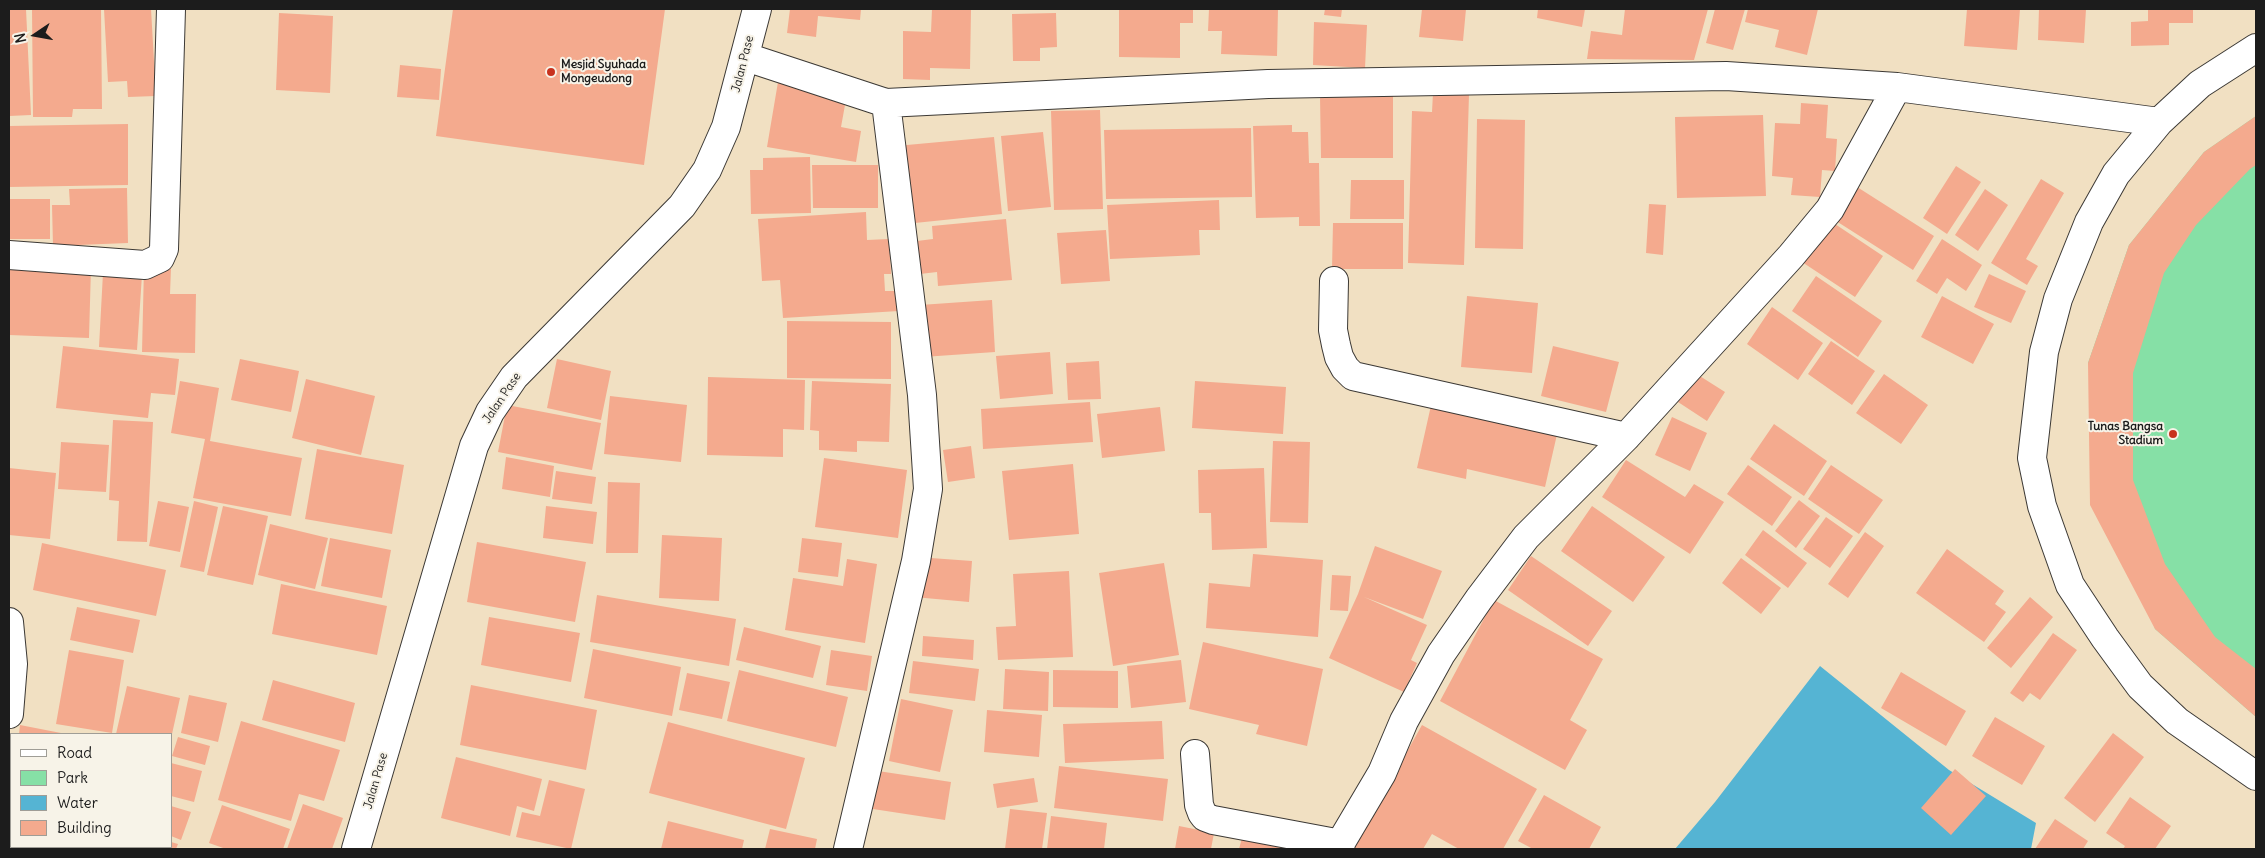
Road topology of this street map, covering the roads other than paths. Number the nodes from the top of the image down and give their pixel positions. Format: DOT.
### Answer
graph roads {
  1 [pos="171,9"];
  2 [pos="757,9"];
  3 [pos="2256,48"];
  4 [pos="746,57"];
  5 [pos="1897,87"];
  6 [pos="886,104"];
  7 [pos="2158,122"];
  8 [pos="9,256"];
  9 [pos="1334,281"];
  10 [pos="1626,437"];
  11 [pos="9,622"];
  12 [pos="9,714"];
  13 [pos="1195,754"];
  14 [pos="2256,776"];
  15 [pos="1339,847"];
  16 [pos="356,849"];
  17 [pos="848,849"];
  1 -- 8 [label="street"];
  2 -- 4 [label="street, Jalan Pase"];
  3 -- 7 [label="street"];
  4 -- 6 [label="street"];
  4 -- 16 [label="street, Jalan Pase"];
  5 -- 6 [label="street"];
  5 -- 7 [label="street"];
  5 -- 10 [label="street"];
  6 -- 17 [label="street"];
  7 -- 14 [label="street"];
  9 -- 10 [label="street"];
  10 -- 15 [label="street"];
  11 -- 12 [label="street"];
  13 -- 15 [label="street"];
}
